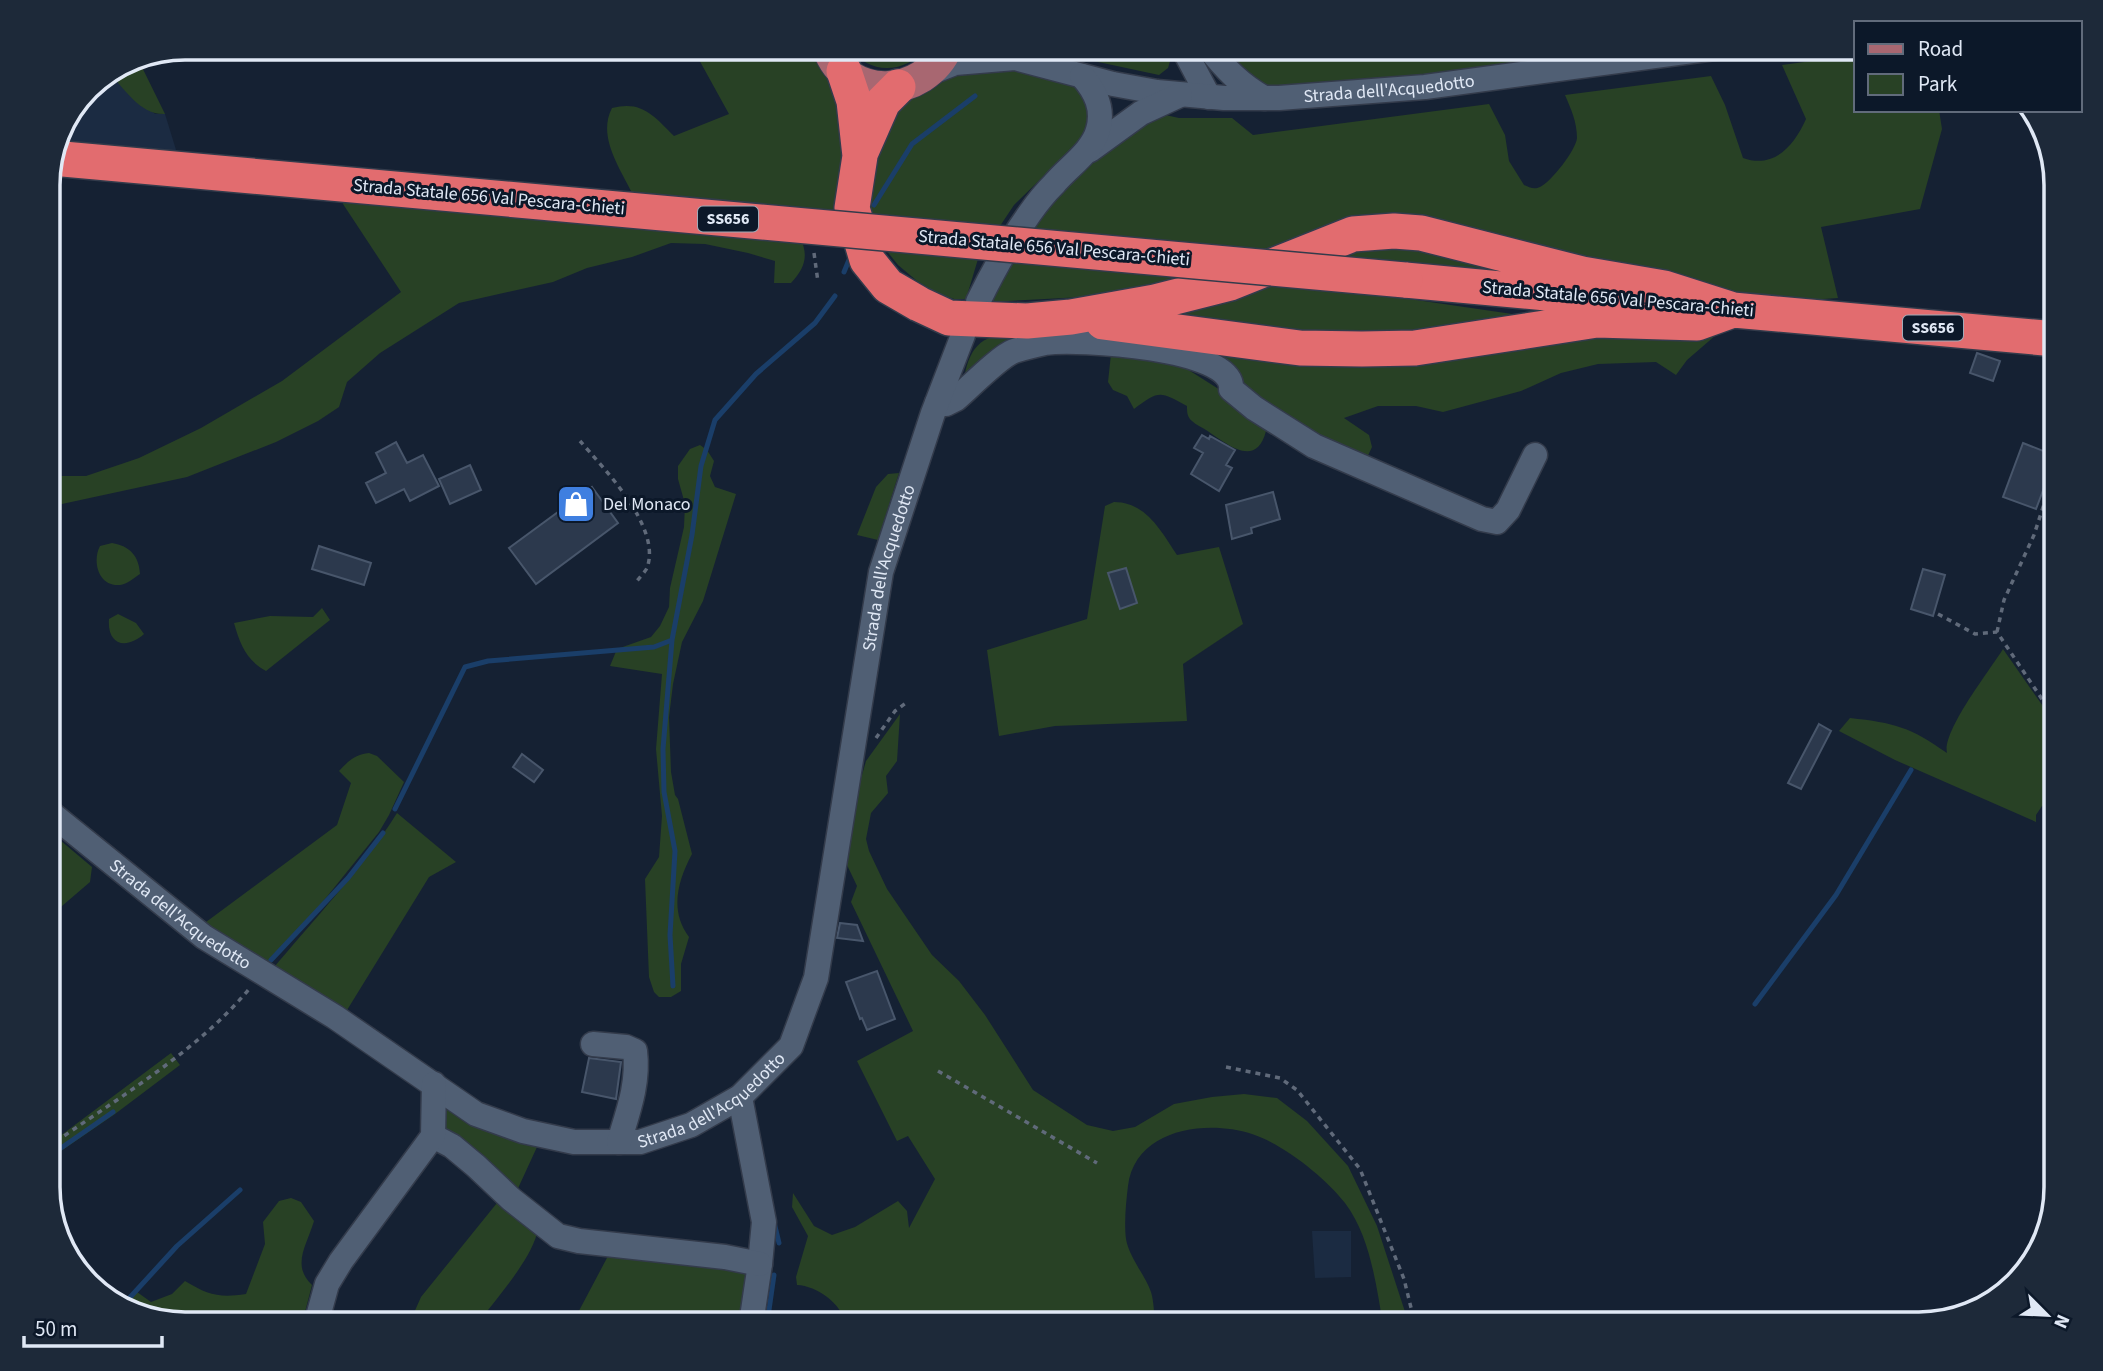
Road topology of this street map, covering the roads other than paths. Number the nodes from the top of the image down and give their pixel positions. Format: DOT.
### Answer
graph roads {
  1 [pos="836,60"];
  2 [pos="837,60"];
  3 [pos="940,60"];
  4 [pos="970,60"];
  5 [pos="1029,60"];
  6 [pos="1180,60"];
  7 [pos="1189,60"];
  8 [pos="1208,60"];
  9 [pos="1218,60"];
  10 [pos="1626,60"];
  11 [pos="1082,76"];
  12 [pos="912,81"];
  13 [pos="1171,94"];
  14 [pos="1209,97"];
  15 [pos="1265,98"];
  16 [pos="860,156"];
  17 [pos="1081,156"];
  18 [pos="63,159"];
  19 [pos="978,302"];
  20 [pos="1733,310"];
  21 [pos="1071,317"];
  22 [pos="964,335"];
  23 [pos="2044,338"];
  24 [pos="937,404"];
  25 [pos="1535,455"];
  26 [pos="60,821"];
  27 [pos="593,1044"];
  28 [pos="434,1084"];
  29 [pos="740,1097"];
  30 [pos="433,1136"];
  31 [pos="619,1142"];
  32 [pos="760,1264"];
  33 [pos="319,1312"];
  34 [pos="753,1312"];
  1 -- 16 [label="highway"];
  2 -- 12 [label="main road"];
  3 -- 12 [label="main road"];
  4 -- 12 [label="street, Strada dell'Acquedotto"];
  5 -- 11 [label="street, Strada dell'Acquedotto"];
  6 -- 13 [label="street"];
  7 -- 14 [label="street"];
  8 -- 14 [label="street"];
  9 -- 15 [label="street"];
  10 -- 15 [label="street, Strada dell'Acquedotto"];
  11 -- 13 [label="street, Strada dell'Acquedotto"];
  11 -- 17 [label="street, Strada dell'Acquedotto"];
  12 -- 16 [label="highway"];
  13 -- 14 [label="street, Strada dell'Acquedotto"];
  13 -- 17 [label="street, Strada dell'Acquedotto"];
  14 -- 15 [label="street, Strada dell'Acquedotto"];
  16 -- 21 [label="highway"];
  17 -- 19 [label="street, Strada dell'Acquedotto"];
  18 -- 20 [label="highway, Strada Statale 656 Val Pescara-Chieti / SS656, bridge"];
  20 -- 21 [label="highway"];
  20 -- 21 [label="highway"];
  20 -- 23 [label="highway, Strada Statale 656 Val Pescara-Chieti / SS656"];
  22 -- 24 [label="street, Strada dell'Acquedotto"];
  24 -- 25 [label="street"];
  24 -- 29 [label="street, Strada dell'Acquedotto"];
  26 -- 28 [label="street, Strada dell'Acquedotto"];
  27 -- 31 [label="street"];
  28 -- 30 [label="street"];
  28 -- 31 [label="street, Strada dell'Acquedotto"];
  29 -- 31 [label="street, Strada dell'Acquedotto"];
  29 -- 32 [label="street"];
  30 -- 32 [label="street"];
  30 -- 33 [label="street"];
  32 -- 34 [label="street"];
}
